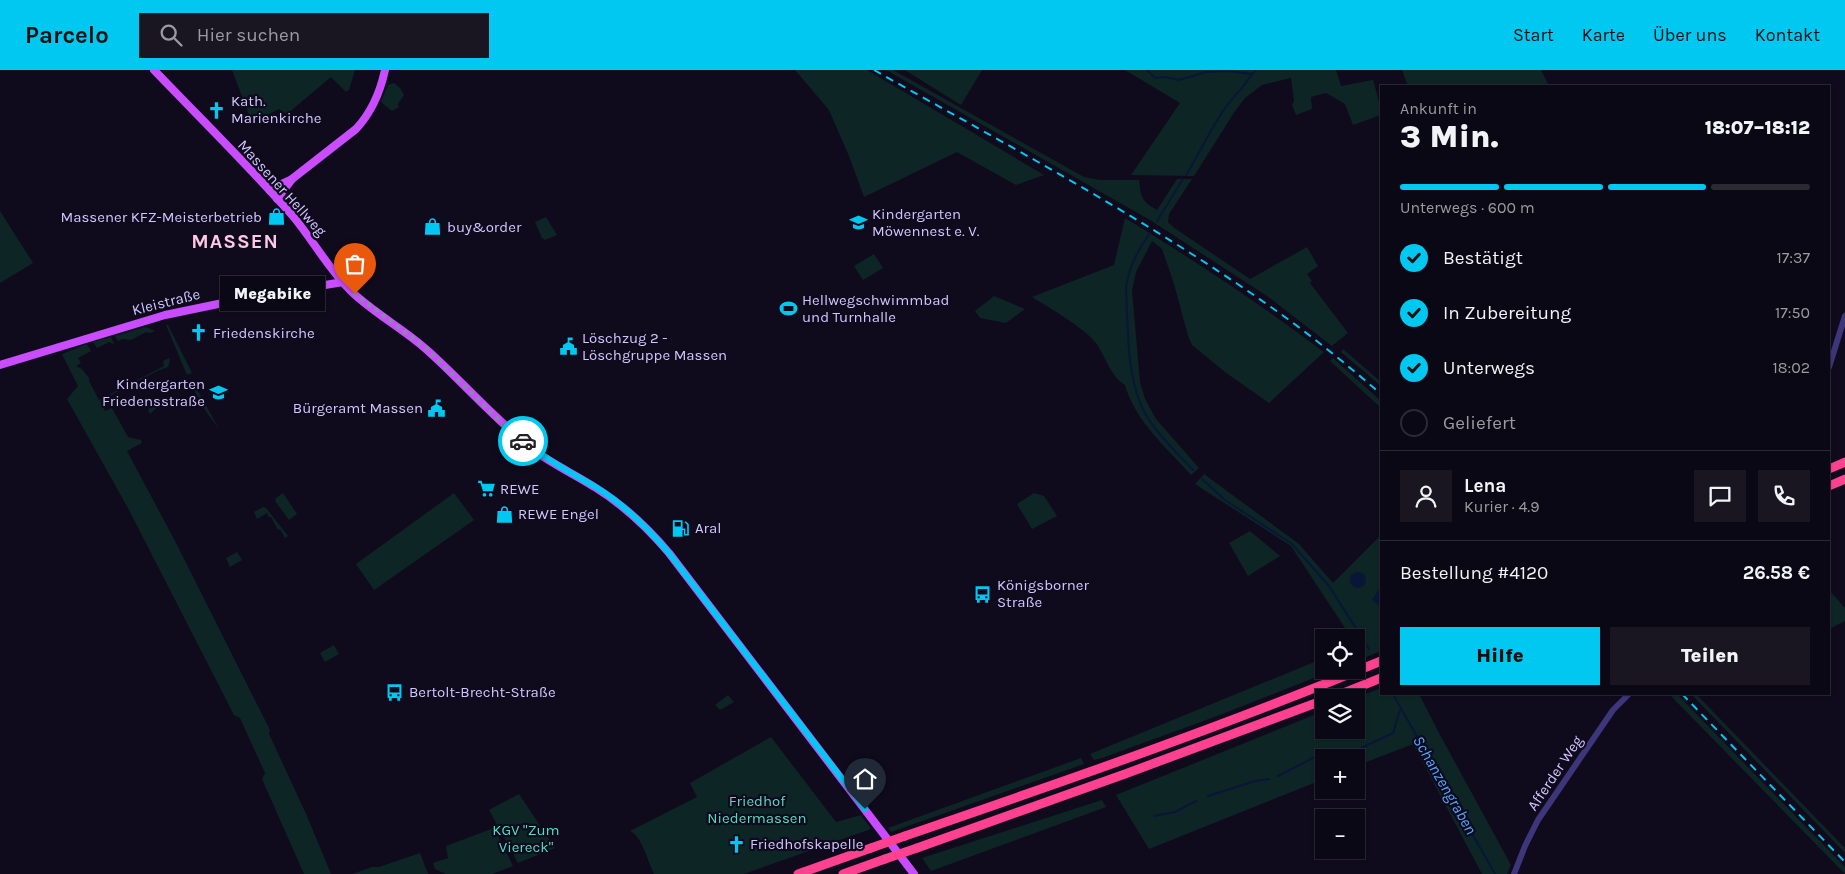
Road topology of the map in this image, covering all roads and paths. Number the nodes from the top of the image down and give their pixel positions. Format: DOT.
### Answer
graph roads {
  1 [pos="154,70"];
  2 [pos="385,70"];
  3 [pos="292,179"];
  4 [pos="270,191"];
  5 [pos="278,199"];
  6 [pos="343,282"];
  7 [pos="1845,316"];
  8 [pos="1830,364"];
  9 [pos="0,366"];
  10 [pos="1845,462"];
  11 [pos="1830,469"];
  12 [pos="1845,478"];
  13 [pos="1830,486"];
  14 [pos="1380,661"];
  15 [pos="1380,678"];
  16 [pos="1354,689"];
  17 [pos="1628,695"];
  18 [pos="1315,703"];
  19 [pos="798,874"];
  20 [pos="843,874"];
  21 [pos="914,874"];
  22 [pos="1514,874"];
  1 -- 4 [label="main road, Massener Hellweg"];
  2 -- 3 [label="main road"];
  3 -- 4 [label="main road"];
  3 -- 5 [label="main road"];
  4 -- 5 [label="main road, Massener Hellweg"];
  5 -- 6 [label="main road, Massener Hellweg"];
  6 -- 9 [label="main road, Kleistraße"];
  6 -- 21 [label="main road, Massener Hellweg"];
  7 -- 8 [label="street"];
  10 -- 11 [label="highway"];
  12 -- 13 [label="highway"];
  14 -- 19 [label="highway, bridge"];
  15 -- 16 [label="highway"];
  17 -- 22 [label="street, Afferder Weg"];
  18 -- 20 [label="highway, bridge"];
}
